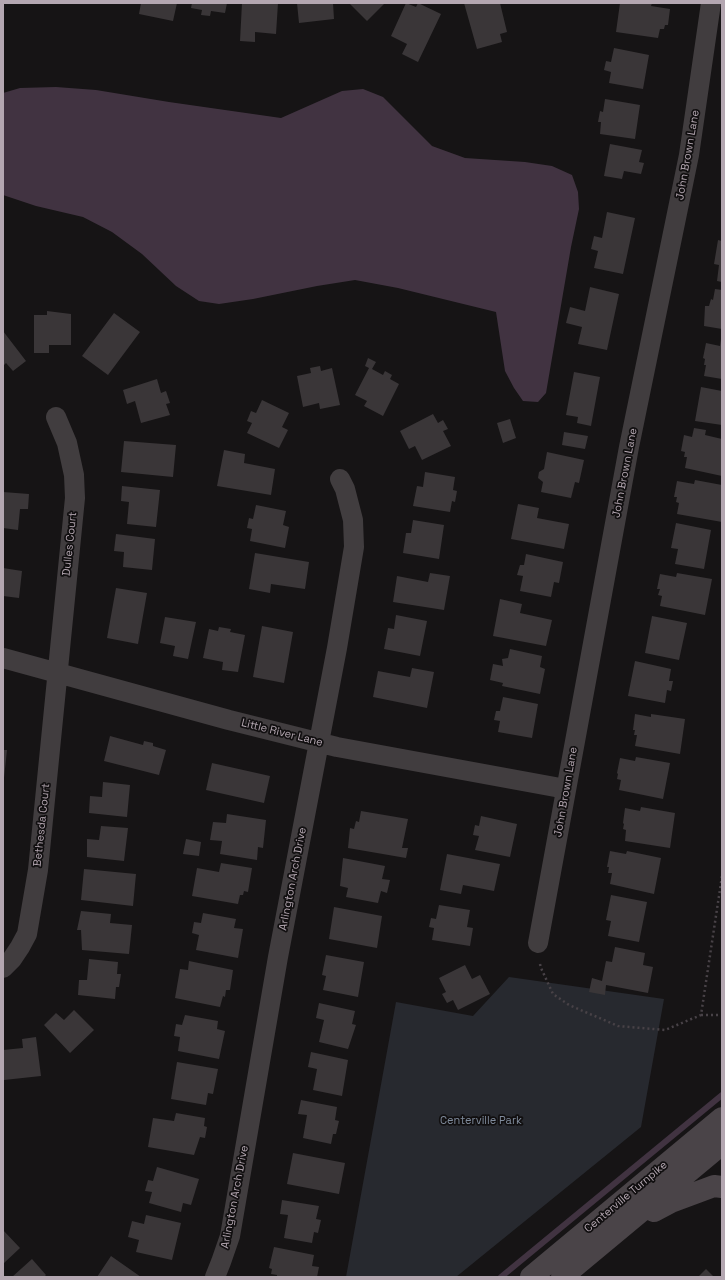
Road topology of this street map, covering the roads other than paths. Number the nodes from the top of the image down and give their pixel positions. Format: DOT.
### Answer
graph roads {
  1 [pos="711,3"];
  2 [pos="56,417"];
  3 [pos="340,479"];
  4 [pos="3,658"];
  5 [pos="58,673"];
  6 [pos="319,743"];
  7 [pos="566,789"];
  8 [pos="538,943"];
  9 [pos="3,968"];
  10 [pos="722,1118"];
  11 [pos="714,1148"];
  12 [pos="722,1187"];
  13 [pos="608,1238"];
  14 [pos="215,1277"];
  15 [pos="531,1277"];
  16 [pos="562,1277"];
  1 -- 7 [label="street, John Brown Lane"];
  2 -- 5 [label="street, Dulles Court"];
  3 -- 6 [label="street, Arlington Arch Drive"];
  4 -- 5 [label="street, Little River Lane"];
  5 -- 6 [label="street, Little River Lane"];
  5 -- 9 [label="street, Bethesda Court"];
  6 -- 7 [label="street, Little River Lane"];
  6 -- 14 [label="street, Arlington Arch Drive"];
  7 -- 8 [label="street, John Brown Lane"];
  10 -- 11 [label="main road, Centerville Turnpike"];
  11 -- 13 [label="main road, Centerville Turnpike"];
  11 -- 15 [label="main road, Centerville Turnpike"];
  12 -- 13 [label="main road"];
  13 -- 16 [label="main road, Centerville Turnpike"];
}
